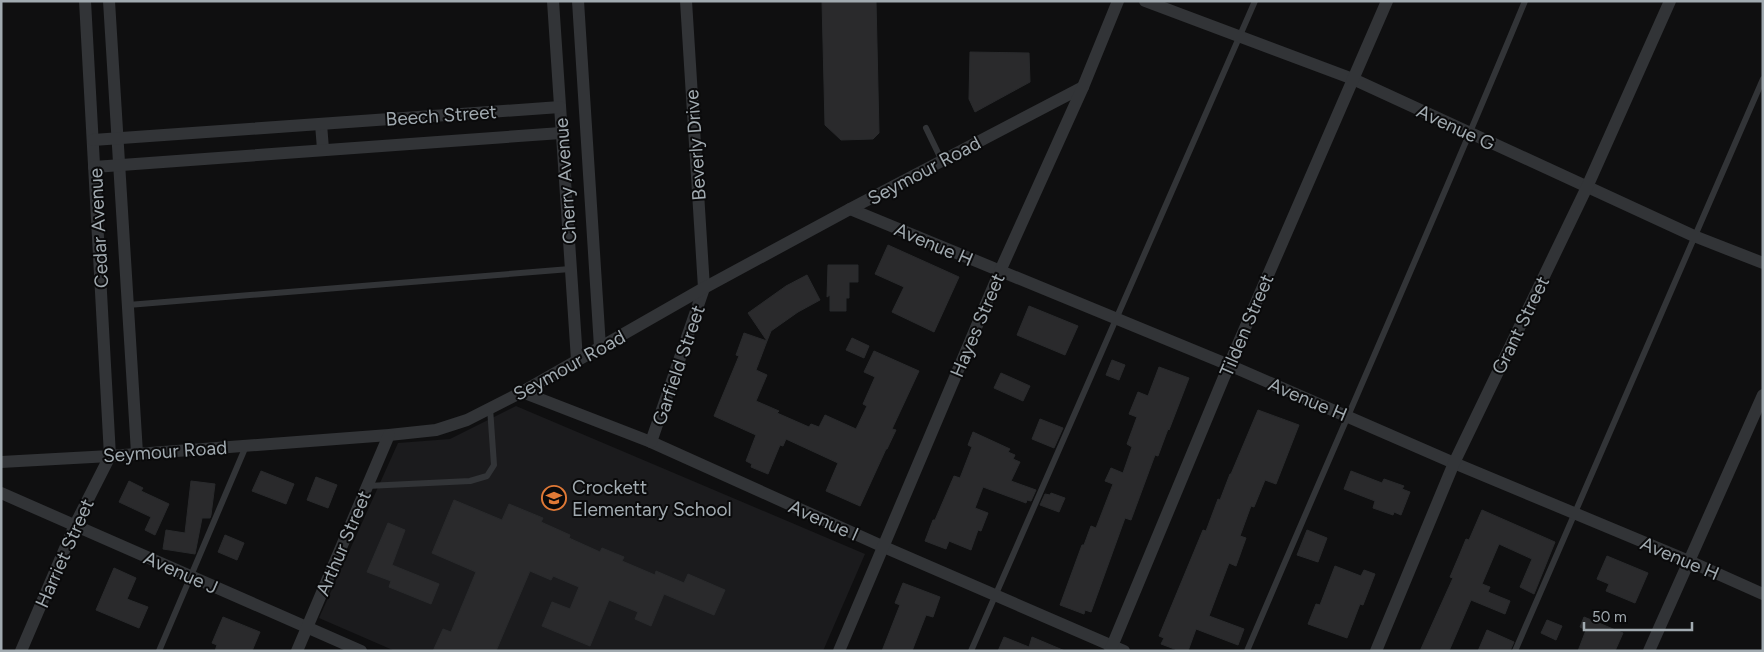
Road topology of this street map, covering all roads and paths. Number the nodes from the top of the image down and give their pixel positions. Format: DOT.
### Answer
graph roads {
  1 [pos="85,1"];
  2 [pos="109,1"];
  3 [pos="554,1"];
  4 [pos="578,1"];
  5 [pos="686,1"];
  6 [pos="1118,1"];
  7 [pos="1146,1"];
  8 [pos="1255,1"];
  9 [pos="1387,1"];
  10 [pos="1525,1"];
  11 [pos="1670,1"];
  12 [pos="1240,37"];
  13 [pos="1763,79"];
  14 [pos="1353,80"];
  15 [pos="1083,87"];
  16 [pos="560,107"];
  17 [pos="321,124"];
  18 [pos="926,128"];
  19 [pos="561,133"];
  20 [pos="1470,134"];
  21 [pos="117,138"];
  22 [pos="93,140"];
  23 [pos="323,149"];
  24 [pos="942,161"];
  25 [pos="119,165"];
  26 [pos="94,167"];
  27 [pos="1587,187"];
  28 [pos="850,209"];
  29 [pos="1694,236"];
  30 [pos="1763,263"];
  31 [pos="570,269"];
  32 [pos="1000,271"];
  33 [pos="704,288"];
  34 [pos="128,306"];
  35 [pos="1117,319"];
  36 [pos="600,347"];
  37 [pos="577,360"];
  38 [pos="1229,365"];
  39 [pos="522,392"];
  40 [pos="1763,395"];
  41 [pos="490,408"];
  42 [pos="1346,416"];
  43 [pos="389,435"];
  44 [pos="651,442"];
  45 [pos="246,445"];
  46 [pos="137,453"];
  47 [pos="110,456"];
  48 [pos="1,462"];
  49 [pos="1454,463"];
  50 [pos="367,486"];
  51 [pos="1,493"];
  52 [pos="1574,513"];
  53 [pos="75,525"];
  54 [pos="884,547"];
  55 [pos="1689,561"];
  56 [pos="190,576"];
  57 [pos="1763,594"];
  58 [pos="995,595"];
  59 [pos="307,628"];
  60 [pos="1111,648"];
  61 [pos="21,651"];
  62 [pos="159,651"];
  63 [pos="297,651"];
  64 [pos="361,651"];
  65 [pos="839,651"];
  66 [pos="971,651"];
  67 [pos="1124,651"];
  68 [pos="1247,651"];
  69 [pos="1376,651"];
  70 [pos="1514,651"];
  71 [pos="1649,651"];
  1 -- 22 [label="street, Cedar Avenue"];
  2 -- 21 [label="street, Cedar Avenue"];
  3 -- 16 [label="street, Cherry Avenue"];
  4 -- 36 [label="street, Cherry Avenue"];
  5 -- 33 [label="street, Beverly Drive"];
  6 -- 15 [label="street, Hayes Street"];
  7 -- 12 [label="street, Avenue G"];
  8 -- 12 [label="lane"];
  9 -- 14 [label="street, Tilden Street"];
  10 -- 20 [label="lane"];
  11 -- 27 [label="street, Grant Street"];
  12 -- 14 [label="street, Avenue G"];
  12 -- 35 [label="lane"];
  13 -- 29 [label="lane"];
  14 -- 20 [label="street, Avenue G"];
  14 -- 38 [label="street, Tilden Street"];
  15 -- 24 [label="street, Seymour Road"];
  15 -- 32 [label="street, Hayes Street"];
  16 -- 17 [label="street, Beech Street"];
  16 -- 19 [label="street, Cherry Avenue"];
  17 -- 21 [label="street, Beech Street"];
  17 -- 23 [label="street"];
  18 -- 24 [label="lane"];
  19 -- 23 [label="street, Beech Street"];
  19 -- 31 [label="street, Cherry Avenue"];
  20 -- 27 [label="street, Avenue G"];
  20 -- 42 [label="lane"];
  21 -- 22 [label="street, Beech Street"];
  21 -- 25 [label="street, Cedar Avenue"];
  22 -- 26 [label="street, Cedar Avenue"];
  23 -- 25 [label="street, Beech Street"];
  24 -- 28 [label="street, Seymour Road"];
  25 -- 26 [label="street, Beech Street"];
  25 -- 34 [label="street, Cedar Avenue"];
  26 -- 47 [label="street, Cedar Avenue"];
  27 -- 29 [label="street, Avenue G"];
  27 -- 49 [label="street, Grant Street"];
  28 -- 32 [label="street, Avenue H"];
  28 -- 33 [label="street, Seymour Road"];
  29 -- 30 [label="street, Avenue G"];
  29 -- 52 [label="lane"];
  31 -- 34 [label="lane"];
  31 -- 37 [label="street, Cherry Avenue"];
  32 -- 35 [label="street, Avenue H"];
  32 -- 54 [label="street, Hayes Street"];
  33 -- 36 [label="street, Seymour Road"];
  33 -- 44 [label="street, Garfield Street"];
  34 -- 46 [label="street, Cedar Avenue"];
  35 -- 38 [label="street, Avenue H"];
  35 -- 58 [label="lane"];
  36 -- 37 [label="street, Seymour Road"];
  37 -- 39 [label="street, Seymour Road"];
  38 -- 42 [label="street, Avenue H"];
  38 -- 60 [label="street, Tilden Street"];
  39 -- 41 [label="street, Seymour Road"];
  39 -- 44 [label="street, Avenue I"];
  40 -- 55 [label="street"];
  41 -- 43 [label="street, Seymour Road"];
  41 -- 50 [label="lane"];
  42 -- 49 [label="street, Avenue H"];
  42 -- 68 [label="lane"];
  43 -- 45 [label="street, Seymour Road"];
  43 -- 50 [label="street, Arthur Street"];
  44 -- 54 [label="street, Avenue I"];
  45 -- 46 [label="street, Seymour Road"];
  45 -- 56 [label="lane"];
  46 -- 47 [label="street, Seymour Road"];
  47 -- 48 [label="street, Seymour Road"];
  47 -- 53 [label="street, Harriet Street"];
  49 -- 52 [label="street, Avenue H"];
  49 -- 69 [label="street, Grant Street"];
  50 -- 59 [label="street, Arthur Street"];
  51 -- 53 [label="street, Avenue J"];
  52 -- 55 [label="street, Avenue H"];
  52 -- 70 [label="lane"];
  53 -- 56 [label="street, Avenue J"];
  53 -- 61 [label="street, Harriet Street"];
  54 -- 58 [label="street, Avenue I"];
  54 -- 65 [label="street, Hayes Street"];
  55 -- 57 [label="street, Avenue H"];
  55 -- 71 [label="street"];
  56 -- 59 [label="street, Avenue J"];
  56 -- 62 [label="lane"];
  58 -- 60 [label="street, Avenue I"];
  58 -- 66 [label="lane"];
  59 -- 63 [label="street, Arthur Street"];
  59 -- 64 [label="street, Avenue J"];
  60 -- 67 [label="street, Avenue I"];
}
